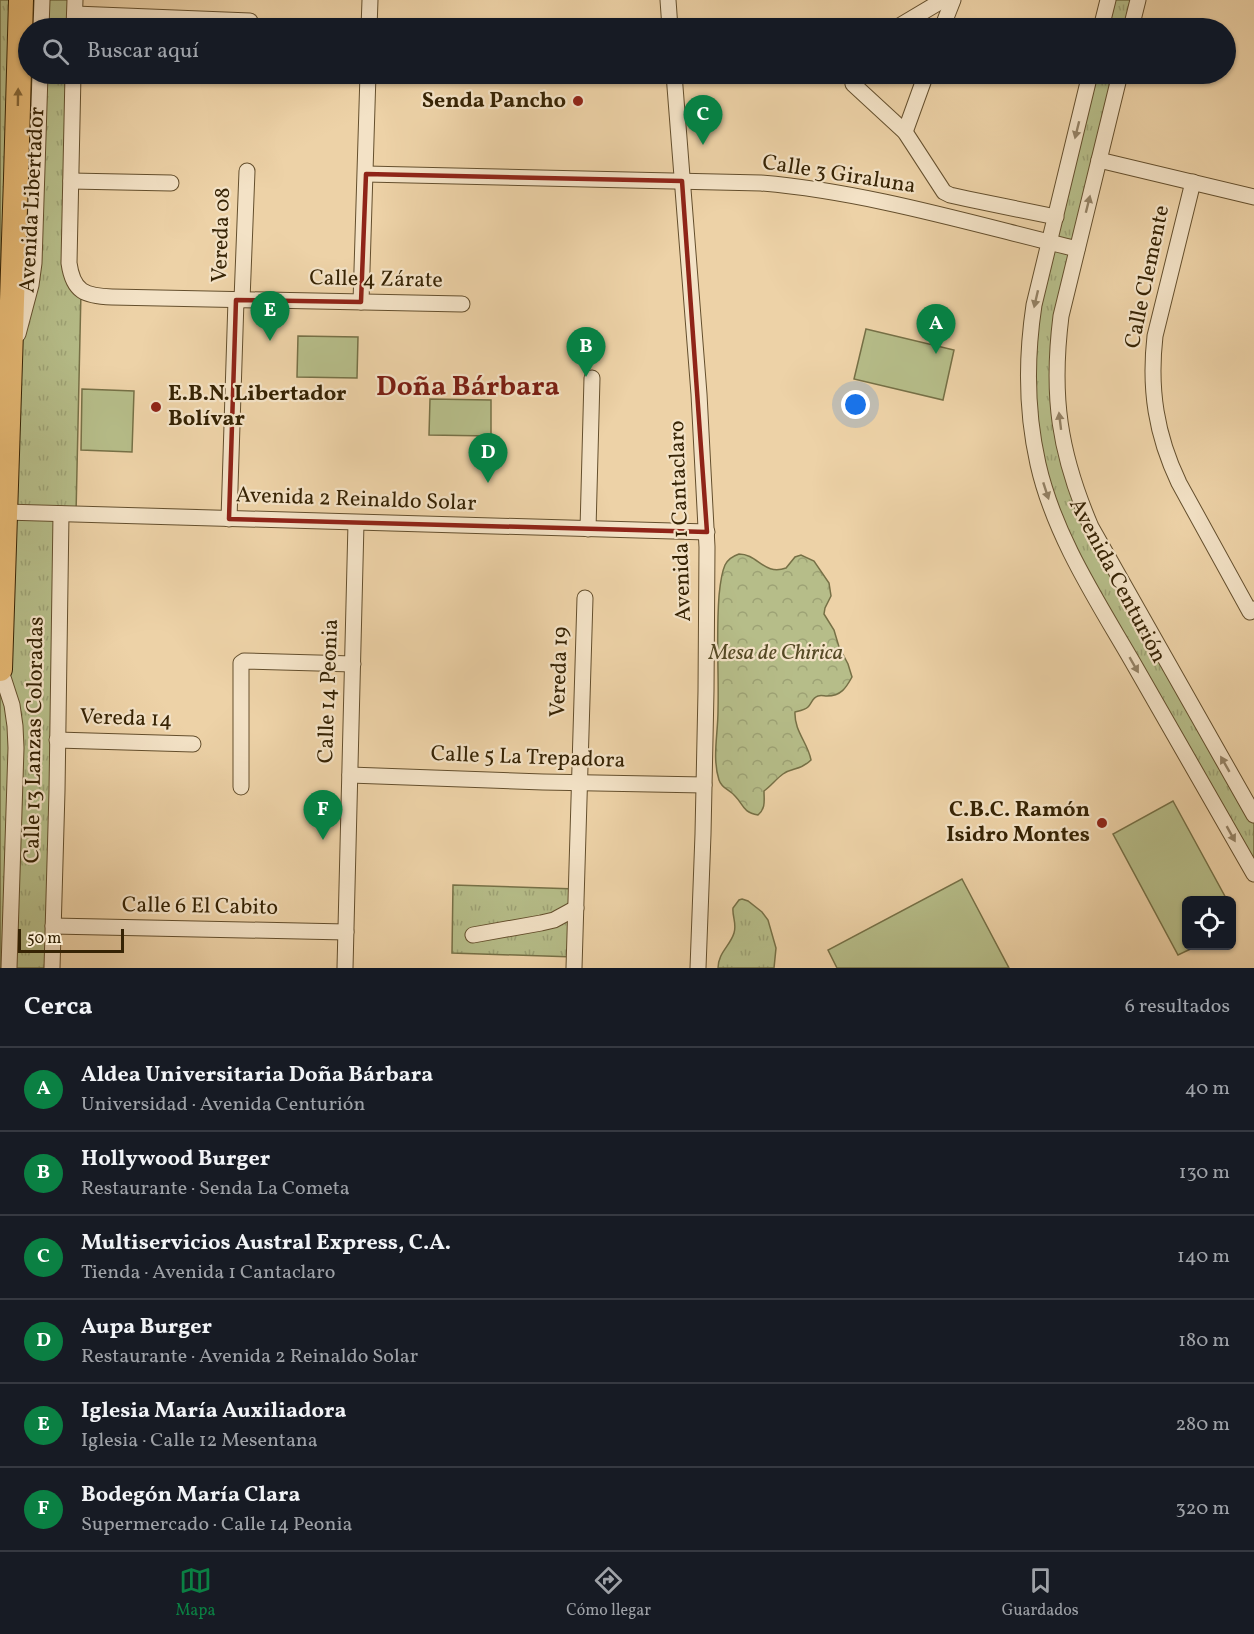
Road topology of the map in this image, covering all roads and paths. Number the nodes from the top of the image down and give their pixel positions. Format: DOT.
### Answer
graph roads {
  1 [pos="21,0"];
  2 [pos="42,0"];
  3 [pos="370,0"];
  4 [pos="668,0"];
  5 [pos="943,0"];
  6 [pos="953,0"];
  7 [pos="1108,0"];
  8 [pos="1138,0"];
  9 [pos="75,14"];
  10 [pos="20,18"];
  11 [pos="41,18"];
  12 [pos="121,18"];
  13 [pos="369,18"];
  14 [pos="669,18"];
  15 [pos="913,18"];
  16 [pos="946,18"];
  17 [pos="1104,18"];
  18 [pos="1134,18"];
  19 [pos="18,84"];
  20 [pos="40,84"];
  21 [pos="73,84"];
  22 [pos="368,84"];
  23 [pos="675,84"];
  24 [pos="853,84"];
  25 [pos="922,84"];
  26 [pos="1088,84"];
  27 [pos="1118,84"];
  28 [pos="905,132"];
  29 [pos="1099,160"];
  30 [pos="247,171"];
  31 [pos="366,174"];
  32 [pos="71,181"];
  33 [pos="682,181"];
  34 [pos="1193,182"];
  35 [pos="171,183"];
  36 [pos="1254,197"];
  37 [pos="1056,217"];
  38 [pos="1050,242"];
  39 [pos="1077,249"];
  40 [pos="239,300"];
  41 [pos="361,302"];
  42 [pos="462,304"];
  43 [pos="10,360"];
  44 [pos="592,378"];
  45 [pos="2,512"];
  46 [pos="61,514"];
  47 [pos="229,519"];
  48 [pos="356,523"];
  49 [pos="588,529"];
  50 [pos="706,532"];
  51 [pos="585,598"];
  52 [pos="1252,611"];
  53 [pos="353,664"];
  54 [pos="0,668"];
  55 [pos="57,740"];
  56 [pos="193,744"];
  57 [pos="350,775"];
  58 [pos="579,783"];
  59 [pos="704,785"];
  60 [pos="241,787"];
  61 [pos="1254,815"];
  62 [pos="1254,874"];
  63 [pos="576,908"];
  64 [pos="53,926"];
  65 [pos="346,932"];
  66 [pos="473,935"];
  67 [pos="9,968"];
  68 [pos="52,968"];
  69 [pos="345,968"];
  70 [pos="574,968"];
  71 [pos="698,968"];
  10 -- 1 [label="main road, Avenida Libertador, one-way"];
  2 -- 11 [label="street"];
  3 -- 13 [label="street"];
  4 -- 14 [label="street"];
  5 -- 15 [label="street"];
  6 -- 16 [label="street"];
  7 -- 17 [label="street"];
  8 -- 18 [label="street"];
  9 -- 12 [label="street"];
  43 -- 19 [label="main road, Avenida Libertador, one-way"];
  20 -- 43 [label="street, Avenida Libertador"];
  21 -- 32 [label="street"];
  22 -- 31 [label="street"];
  23 -- 33 [label="street, Avenida 1 Cantaclaro"];
  24 -- 28 [label="street"];
  25 -- 28 [label="street"];
  26 -- 37 [label="street, Avenida Centurión, one-way"];
  27 -- 29 [label="street, Avenida Centurión"];
  28 -- 37 [label="street"];
  29 -- 34 [label="street"];
  39 -- 29 [label="street, Avenida Centurión, one-way"];
  30 -- 40 [label="street, Vereda 08"];
  31 -- 33 [label="street, Calle 3 Giraluna"];
  31 -- 41 [label="street"];
  32 -- 35 [label="street"];
  32 -- 40 [label="street, Calle 4 Zárate"];
  33 -- 38 [label="street, Calle 3 Giraluna"];
  33 -- 50 [label="street, Avenida 1 Cantaclaro"];
  34 -- 36 [label="street"];
  34 -- 52 [label="street, Calle Clemente"];
  37 -- 38 [label="street, Avenida Centurión"];
  38 -- 39 [label="street, Calle 3 Giraluna"];
  38 -- 62 [label="street, Avenida Centurión, one-way"];
  61 -- 39 [label="street, Avenida Centurión, one-way"];
  40 -- 41 [label="street, Calle 4 Zárate"];
  40 -- 47 [label="street, Vereda 08"];
  41 -- 42 [label="street, Calle 4 Zárate"];
  43 -- 45 [label="main road, Avenida Libertador"];
  44 -- 49 [label="street"];
  45 -- 46 [label="street, Avenida 2 Reinaldo Solar"];
  45 -- 54 [label="main road, Avenida Libertador"];
  46 -- 47 [label="street, Avenida 2 Reinaldo Solar"];
  46 -- 55 [label="street, Calle 13 Lanzas Coloradas"];
  47 -- 48 [label="street, Avenida 2 Reinaldo Solar"];
  48 -- 49 [label="street, Avenida 2 Reinaldo Solar"];
  48 -- 53 [label="street, Calle 14 Peonia"];
  49 -- 50 [label="street, Avenida 2 Reinaldo Solar"];
  50 -- 59 [label="street, Avenida 1 Cantaclaro"];
  51 -- 58 [label="street, Vereda 19"];
  53 -- 57 [label="street, Calle 14 Peonia"];
  53 -- 60 [label="street"];
  54 -- 67 [label="street, Avenida Libertador"];
  55 -- 56 [label="street, Vereda 14"];
  55 -- 64 [label="street, Calle 13 Lanzas Coloradas"];
  57 -- 58 [label="street, Calle 5 La Trepadora"];
  57 -- 65 [label="street, Calle 14 Peonia"];
  58 -- 59 [label="street, Calle 5 La Trepadora"];
  58 -- 63 [label="street, Vereda 19"];
  59 -- 71 [label="street, Avenida 1 Cantaclaro"];
  63 -- 66 [label="street"];
  63 -- 70 [label="street, Vereda 19"];
  64 -- 65 [label="street, Calle 6 El Cabito"];
  64 -- 68 [label="street, Calle 13 Lanzas Coloradas"];
  65 -- 69 [label="street, Calle 14 Peonia"];
}
